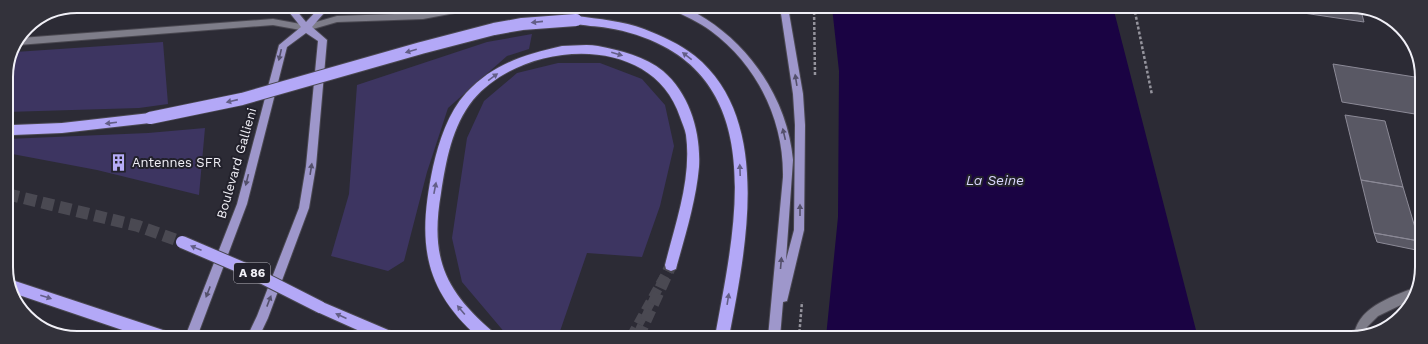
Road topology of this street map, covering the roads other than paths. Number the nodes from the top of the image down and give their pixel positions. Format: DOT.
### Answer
graph roads {
  1 [pos="294,13"];
  2 [pos="320,13"];
  3 [pos="439,13"];
  4 [pos="690,13"];
  5 [pos="785,13"];
  6 [pos="306,28"];
  7 [pos="24,42"];
  8 [pos="13,130"];
  9 [pos="182,242"];
  10 [pos="671,265"];
  11 [pos="16,287"];
  12 [pos="1408,296"];
  13 [pos="1360,330"];
  14 [pos="148,331"];
  15 [pos="193,331"];
  16 [pos="256,331"];
  17 [pos="374,331"];
  18 [pos="482,331"];
  19 [pos="723,331"];
  20 [pos="774,331"];
  21 [pos="775,331"];
  1 -- 6 [label="main road"];
  2 -- 6 [label="main road, Boulevard Gallieni"];
  3 -- 6 [label="street"];
  20 -- 4 [label="main road, one-way"];
  21 -- 5 [label="main road, one-way"];
  6 -- 7 [label="street"];
  6 -- 15 [label="main road, Boulevard Gallieni, one-way"];
  16 -- 6 [label="main road, one-way"];
  19 -- 8 [label="highway, one-way, bridge"];
  17 -- 9 [label="highway, A 86, one-way, bridge"];
  18 -- 10 [label="highway, one-way"];
  11 -- 14 [label="highway, one-way"];
  12 -- 13 [label="street"];
}
